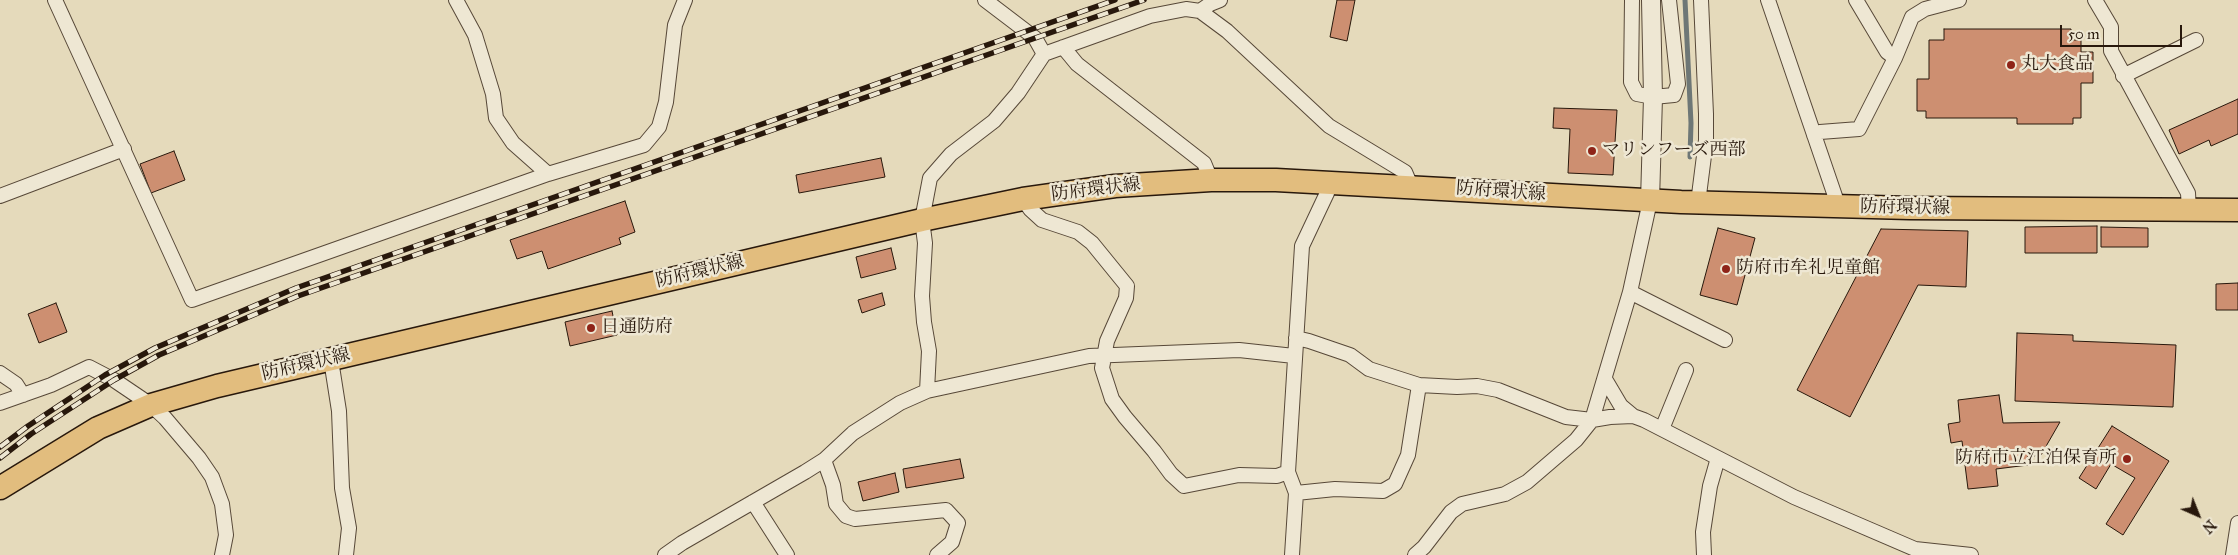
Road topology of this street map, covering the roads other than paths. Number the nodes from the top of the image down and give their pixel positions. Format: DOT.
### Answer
graph roads {
  1 [pos="55,0"];
  2 [pos="456,0"];
  3 [pos="685,0"];
  4 [pos="985,0"];
  5 [pos="1220,0"];
  6 [pos="1632,0"];
  7 [pos="1651,0"];
  8 [pos="1668,0"];
  9 [pos="1701,0"];
  10 [pos="1768,0"];
  11 [pos="1856,0"];
  12 [pos="1959,0"];
  13 [pos="2095,0"];
  14 [pos="1200,11"];
  15 [pos="2196,40"];
  16 [pos="1063,48"];
  17 [pos="1044,54"];
  18 [pos="1895,58"];
  19 [pos="2123,76"];
  20 [pos="1653,98"];
  21 [pos="1814,135"];
  22 [pos="124,149"];
  23 [pos="548,174"];
  24 [pos="1211,180"];
  25 [pos="1328,182"];
  26 [pos="1411,186"];
  27 [pos="0,196"];
  28 [pos="1023,199"];
  29 [pos="1650,201"];
  30 [pos="1698,203"];
  31 [pos="1833,206"];
  32 [pos="2189,210"];
  33 [pos="2238,210"];
  34 [pos="922,220"];
  35 [pos="1630,292"];
  36 [pos="1296,338"];
  37 [pos="1725,340"];
  38 [pos="1104,355"];
  39 [pos="1294,356"];
  40 [pos="331,360"];
  41 [pos="1686,370"];
  42 [pos="0,373"];
  43 [pos="1604,379"];
  44 [pos="1420,385"];
  45 [pos="927,391"];
  46 [pos="24,395"];
  47 [pos="0,403"];
  48 [pos="151,405"];
  49 [pos="1633,416"];
  50 [pos="1592,420"];
  51 [pos="1662,429"];
  52 [pos="1718,458"];
  53 [pos="824,460"];
  54 [pos="1288,472"];
  55 [pos="0,488"];
  56 [pos="1296,493"];
  57 [pos="753,502"];
  58 [pos="2238,523"];
  59 [pos="222,555"];
  60 [pos="346,555"];
  61 [pos="666,555"];
  62 [pos="787,555"];
  63 [pos="936,555"];
  64 [pos="1292,555"];
  65 [pos="1415,555"];
  66 [pos="1704,555"];
  67 [pos="1971,555"];
  68 [pos="2233,555"];
  1 -- 22 [label="street"];
  2 -- 23 [label="street"];
  3 -- 23 [label="street"];
  4 -- 17 [label="street"];
  5 -- 14 [label="street"];
  6 -- 20 [label="street"];
  7 -- 20 [label="street"];
  8 -- 20 [label="street"];
  9 -- 30 [label="street"];
  10 -- 21 [label="street"];
  11 -- 18 [label="street"];
  12 -- 18 [label="street"];
  13 -- 19 [label="street"];
  14 -- 16 [label="street"];
  14 -- 26 [label="street"];
  15 -- 19 [label="street"];
  16 -- 17 [label="street"];
  16 -- 24 [label="street"];
  17 -- 34 [label="street"];
  18 -- 21 [label="street"];
  19 -- 32 [label="street"];
  20 -- 29 [label="street"];
  21 -- 31 [label="street"];
  22 -- 23 [label="street"];
  22 -- 27 [label="street"];
  24 -- 25 [label="main road, 防府環状線"];
  24 -- 28 [label="main road, 防府環状線"];
  25 -- 26 [label="main road, 防府環状線"];
  25 -- 36 [label="street"];
  26 -- 29 [label="main road, 防府環状線"];
  28 -- 34 [label="main road, 防府環状線"];
  28 -- 38 [label="street"];
  29 -- 30 [label="main road, 防府環状線"];
  29 -- 35 [label="street"];
  30 -- 31 [label="main road, 防府環状線"];
  31 -- 32 [label="main road, 防府環状線"];
  32 -- 33 [label="main road, 防府環状線"];
  34 -- 40 [label="main road, 防府環状線"];
  34 -- 45 [label="street"];
  35 -- 37 [label="street"];
  35 -- 43 [label="street"];
  36 -- 39 [label="street"];
  36 -- 44 [label="street"];
  38 -- 39 [label="street"];
  38 -- 45 [label="street"];
  38 -- 54 [label="street"];
  39 -- 54 [label="street"];
  40 -- 48 [label="main road, 防府環状線"];
  40 -- 60 [label="street"];
  41 -- 51 [label="street"];
  42 -- 46 [label="street"];
  43 -- 49 [label="street"];
  43 -- 50 [label="street"];
  44 -- 50 [label="street"];
  44 -- 56 [label="street"];
  45 -- 53 [label="street"];
  46 -- 47 [label="street"];
  46 -- 48 [label="street"];
  48 -- 55 [label="main road, 防府環状線"];
  48 -- 59 [label="street"];
  49 -- 50 [label="street"];
  49 -- 51 [label="street"];
  50 -- 65 [label="street"];
  51 -- 52 [label="street"];
  52 -- 66 [label="street"];
  52 -- 67 [label="street"];
  53 -- 57 [label="street"];
  53 -- 63 [label="street"];
  54 -- 56 [label="street"];
  56 -- 64 [label="street"];
  57 -- 61 [label="street"];
  57 -- 62 [label="street"];
  58 -- 68 [label="street"];
}
